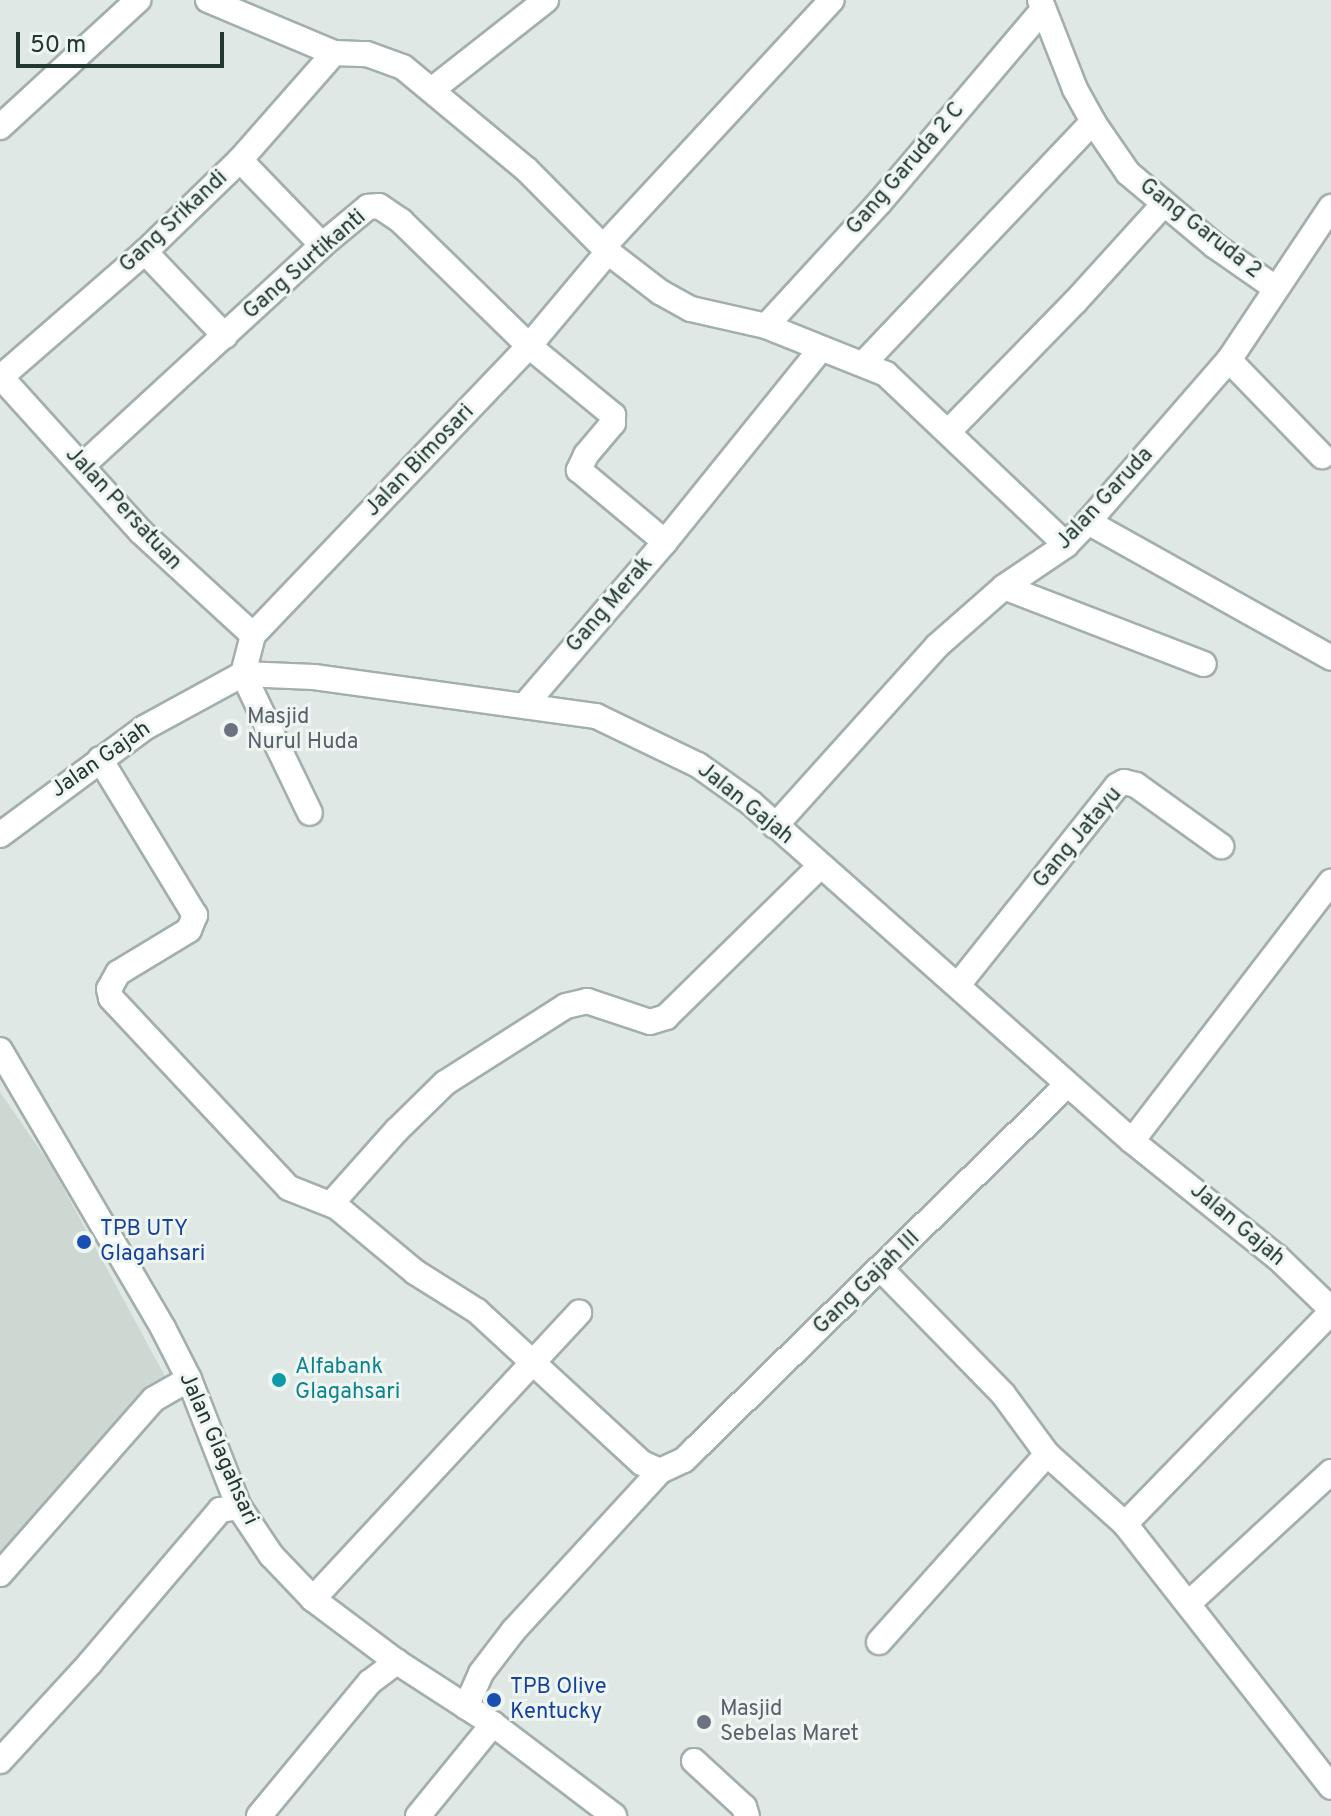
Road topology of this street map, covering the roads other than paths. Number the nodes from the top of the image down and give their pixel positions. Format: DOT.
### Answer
graph roads {
  1 [pos="138,0"];
  2 [pos="208,0"];
  3 [pos="546,0"];
  4 [pos="832,0"];
  5 [pos="1042,5"];
  6 [pos="334,53"];
  7 [pos="433,89"];
  8 [pos="1093,122"];
  9 [pos="0,127"];
  10 [pos="240,160"];
  11 [pos="1164,204"];
  12 [pos="1331,207"];
  13 [pos="322,245"];
  14 [pos="606,249"];
  15 [pos="145,252"];
  16 [pos="1274,287"];
  17 [pos="766,326"];
  18 [pos="225,336"];
  19 [pos="529,346"];
  20 [pos="820,350"];
  21 [pos="1229,360"];
  22 [pos="863,364"];
  23 [pos="4,386"];
  24 [pos="949,431"];
  25 [pos="1322,456"];
  26 [pos="82,466"];
  27 [pos="1088,522"];
  28 [pos="665,542"];
  29 [pos="1066,545"];
  30 [pos="1004,587"];
  31 [pos="253,635"];
  32 [pos="1331,658"];
  33 [pos="1204,664"];
  34 [pos="243,674"];
  35 [pos="524,706"];
  36 [pos="100,759"];
  37 [pos="310,813"];
  38 [pos="775,826"];
  39 [pos="0,835"];
  40 [pos="1221,846"];
  41 [pos="819,867"];
  42 [pos="1331,882"];
  43 [pos="958,985"];
  44 [pos="0,1050"];
  45 [pos="1067,1085"];
  46 [pos="1132,1141"];
  47 [pos="331,1204"];
  48 [pos="882,1270"];
  49 [pos="1331,1310"];
  50 [pos="579,1313"];
  51 [pos="531,1361"];
  52 [pos="189,1379"];
  53 [pos="1047,1454"];
  54 [pos="660,1471"];
  55 [pos="1331,1472"];
  56 [pos="239,1507"];
  57 [pos="1125,1524"];
  58 [pos="0,1574"];
  59 [pos="313,1599"];
  60 [pos="1189,1603"];
  61 [pos="879,1642"];
  62 [pos="397,1662"];
  63 [pos="466,1707"];
  64 [pos="493,1724"];
  65 [pos="0,1761"];
  66 [pos="694,1761"];
  67 [pos="1331,1787"];
  68 [pos="259,1816"];
  69 [pos="418,1816"];
  70 [pos="614,1816"];
  71 [pos="747,1816"];
  1 -- 9 [label="street"];
  2 -- 6 [label="street"];
  3 -- 7 [label="street"];
  4 -- 14 [label="street, Jalan Bimosari"];
  5 -- 8 [label="street, Gang Garuda 2"];
  5 -- 17 [label="street, Gang Garuda 2 C"];
  6 -- 7 [label="street"];
  6 -- 10 [label="street, Gang Srikandi"];
  7 -- 14 [label="street"];
  8 -- 11 [label="street, Gang Garuda 2"];
  8 -- 22 [label="street"];
  10 -- 13 [label="street"];
  10 -- 15 [label="street, Gang Srikandi"];
  11 -- 16 [label="street, Gang Garuda 2"];
  11 -- 24 [label="street"];
  12 -- 16 [label="street, Jalan Garuda"];
  13 -- 18 [label="street, Gang Surtikanti"];
  13 -- 19 [label="street, Gang Surtikanti"];
  14 -- 17 [label="street"];
  14 -- 19 [label="street, Jalan Bimosari"];
  15 -- 18 [label="street"];
  15 -- 23 [label="street, Gang Srikandi"];
  16 -- 21 [label="street, Jalan Garuda"];
  17 -- 20 [label="street"];
  18 -- 26 [label="street, Gang Surtikanti"];
  19 -- 28 [label="street, Gang Merak"];
  19 -- 31 [label="street, Jalan Bimosari"];
  20 -- 22 [label="street"];
  20 -- 28 [label="street"];
  21 -- 25 [label="street"];
  21 -- 27 [label="street, Jalan Garuda"];
  22 -- 24 [label="street"];
  23 -- 26 [label="street, Jalan Persatuan"];
  24 -- 29 [label="street"];
  26 -- 31 [label="street, Jalan Persatuan"];
  27 -- 29 [label="street, Jalan Garuda"];
  27 -- 32 [label="street"];
  28 -- 35 [label="street, Gang Merak"];
  29 -- 30 [label="street, Jalan Garuda"];
  30 -- 33 [label="street"];
  30 -- 38 [label="street, Jalan Garuda"];
  31 -- 34 [label="street, Jalan Bimosari"];
  34 -- 35 [label="street, Jalan Gajah"];
  34 -- 36 [label="street, Jalan Gajah"];
  34 -- 37 [label="street"];
  35 -- 38 [label="street, Jalan Gajah"];
  36 -- 39 [label="street, Jalan Gajah"];
  36 -- 47 [label="street"];
  38 -- 41 [label="street, Jalan Gajah"];
  40 -- 43 [label="street, Gang Jatayu"];
  41 -- 43 [label="street, Jalan Gajah"];
  41 -- 47 [label="street"];
  42 -- 46 [label="street"];
  43 -- 45 [label="street, Jalan Gajah"];
  44 -- 52 [label="street, Jalan Glagahsari"];
  45 -- 46 [label="street, Jalan Gajah"];
  45 -- 48 [label="street, Gang Gajah III"];
  46 -- 49 [label="street, Jalan Gajah"];
  47 -- 51 [label="street"];
  48 -- 53 [label="street"];
  48 -- 54 [label="street, Gang Gajah III"];
  49 -- 57 [label="street"];
  50 -- 51 [label="street"];
  51 -- 54 [label="street"];
  51 -- 59 [label="street"];
  52 -- 56 [label="street, Jalan Glagahsari"];
  52 -- 58 [label="street"];
  53 -- 57 [label="street"];
  53 -- 61 [label="street"];
  54 -- 63 [label="street, Gang Gajah III"];
  55 -- 60 [label="street"];
  56 -- 59 [label="street, Jalan Glagahsari"];
  56 -- 65 [label="street"];
  57 -- 60 [label="street"];
  59 -- 62 [label="street, Jalan Glagahsari"];
  60 -- 67 [label="street"];
  62 -- 63 [label="street, Jalan Glagahsari"];
  62 -- 68 [label="street"];
  63 -- 64 [label="street, Jalan Glagahsari"];
  64 -- 69 [label="street"];
  64 -- 70 [label="street, Jalan Glagahsari"];
  66 -- 71 [label="street"];
}
